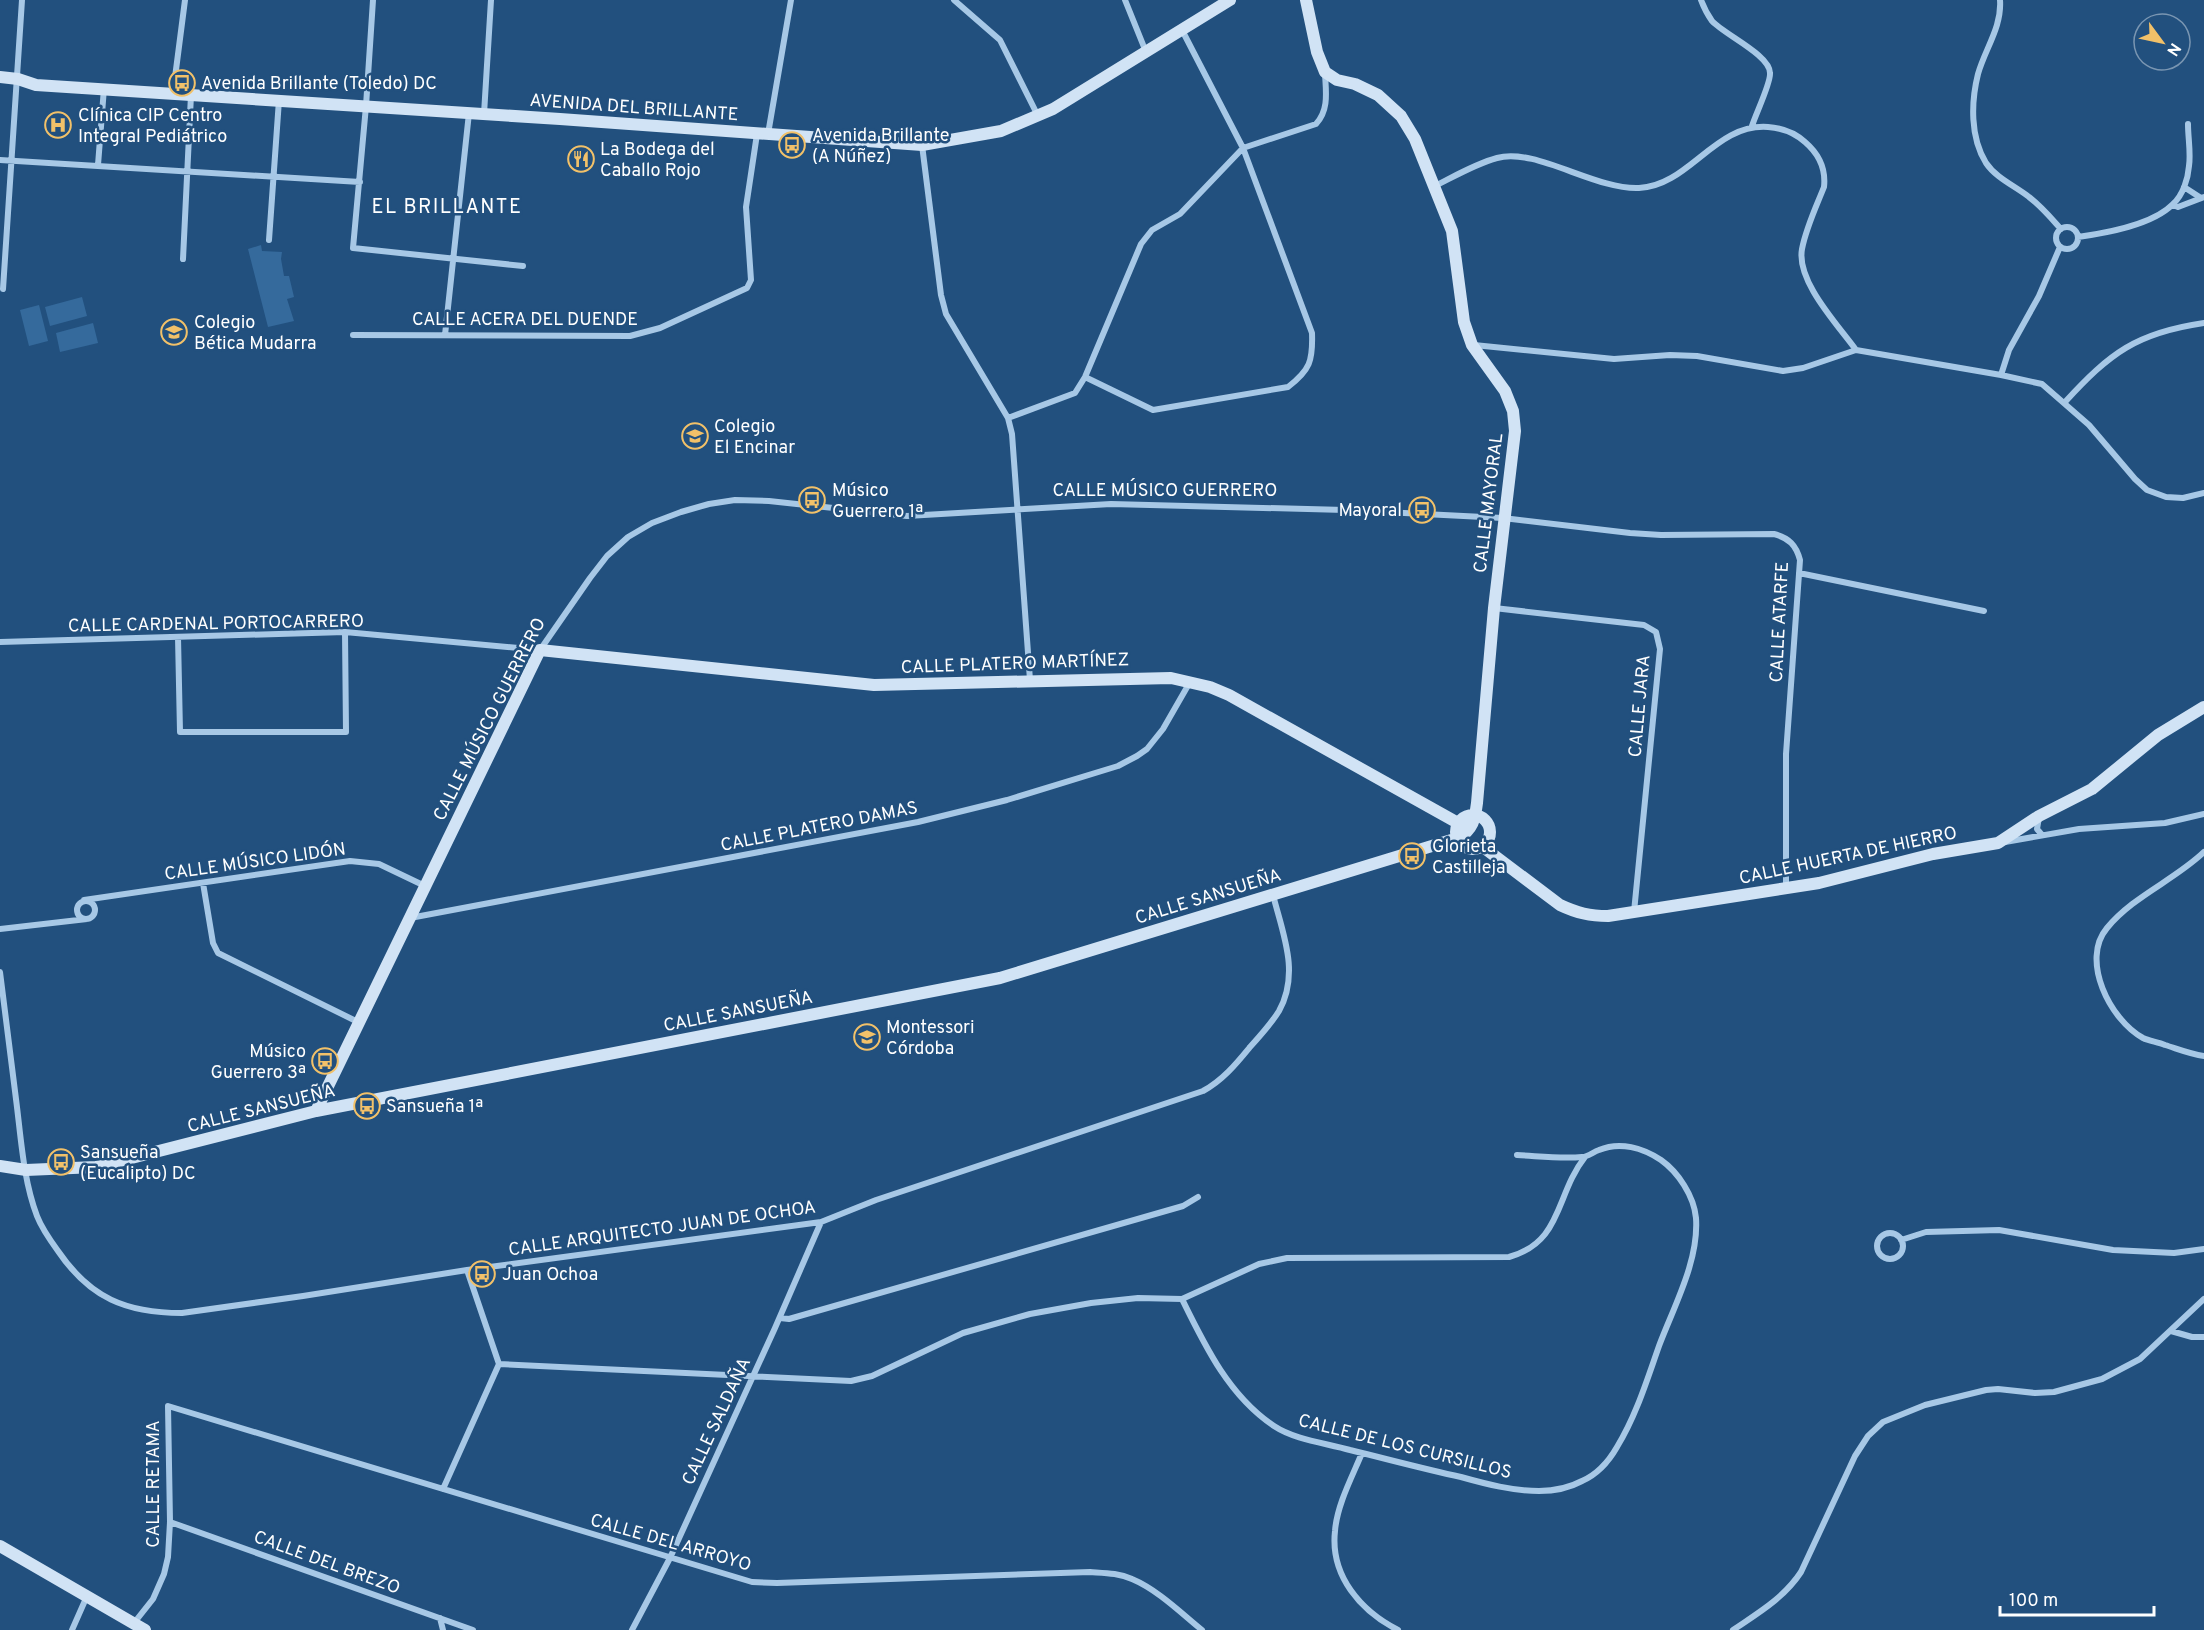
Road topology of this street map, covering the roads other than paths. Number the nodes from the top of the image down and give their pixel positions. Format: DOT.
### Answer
graph roads {
  1 [pos="22,0"];
  2 [pos="185,0"];
  3 [pos="373,0"];
  4 [pos="491,0"];
  5 [pos="791,0"];
  6 [pos="954,0"];
  7 [pos="1125,0"];
  8 [pos="1230,0"];
  9 [pos="1306,0"];
  10 [pos="1701,0"];
  11 [pos="2000,0"];
  12 [pos="1182,30"];
  13 [pos="1146,52"];
  14 [pos="1325,72"];
  15 [pos="0,77"];
  16 [pos="18,79"];
  17 [pos="104,88"];
  18 [pos="173,93"];
  19 [pos="191,94"];
  20 [pos="279,100"];
  21 [pos="366,106"];
  22 [pos="469,113"];
  23 [pos="484,114"];
  24 [pos="1038,116"];
  25 [pos="2188,124"];
  26 [pos="1752,126"];
  27 [pos="763,135"];
  28 [pos="922,145"];
  29 [pos="1243,148"];
  30 [pos="0,160"];
  31 [pos="10,160"];
  32 [pos="98,165"];
  33 [pos="188,171"];
  34 [pos="274,177"];
  35 [pos="360,182"];
  36 [pos="1434,186"];
  37 [pos="2184,186"];
  38 [pos="2203,198"];
  39 [pos="2173,205"];
  40 [pos="2061,229"];
  41 [pos="2078,237"];
  42 [pos="269,240"];
  43 [pos="2060,247"];
  44 [pos="454,258"];
  45 [pos="183,259"];
  46 [pos="523,266"];
  47 [pos="3,289"];
  48 [pos="2204,323"];
  49 [pos="353,335"];
  50 [pos="445,335"];
  51 [pos="1472,345"];
  52 [pos="1856,350"];
  53 [pos="2001,375"];
  54 [pos="1085,377"];
  55 [pos="2065,402"];
  56 [pos="1008,418"];
  57 [pos="2204,493"];
  58 [pos="1018,509"];
  59 [pos="1503,518"];
  60 [pos="1799,573"];
  61 [pos="1494,608"];
  62 [pos="1984,611"];
  63 [pos="345,632"];
  64 [pos="178,637"];
  65 [pos="0,642"];
  66 [pos="540,650"];
  67 [pos="1030,680"];
  68 [pos="1190,681"];
  69 [pos="2204,706"];
  70 [pos="2204,814"];
  71 [pos="1476,815"];
  72 [pos="2039,816"];
  73 [pos="1458,823"];
  74 [pos="1470,829"];
  75 [pos="2042,835"];
  76 [pos="1458,838"];
  77 [pos="1998,843"];
  78 [pos="1483,847"];
  79 [pos="2204,852"];
  80 [pos="203,883"];
  81 [pos="425,886"];
  82 [pos="1786,889"];
  83 [pos="1273,895"];
  84 [pos="84,900"];
  85 [pos="1634,912"];
  86 [pos="87,919"];
  87 [pos="409,919"];
  88 [pos="0,929"];
  89 [pos="0,972"];
  90 [pos="358,1022"];
  91 [pos="2204,1056"];
  92 [pos="316,1111"];
  93 [pos="1517,1155"];
  94 [pos="1585,1158"];
  95 [pos="0,1166"];
  96 [pos="26,1170"];
  97 [pos="1198,1197"];
  98 [pos="821,1222"];
  99 [pos="1901,1240"];
  100 [pos="2204,1249"];
  101 [pos="467,1270"];
  102 [pos="1182,1299"];
  103 [pos="2204,1299"];
  104 [pos="780,1318"];
  105 [pos="2171,1331"];
  106 [pos="2204,1337"];
  107 [pos="499,1364"];
  108 [pos="752,1377"];
  109 [pos="168,1406"];
  110 [pos="1362,1453"];
  111 [pos="443,1489"];
  112 [pos="170,1522"];
  113 [pos="0,1546"];
  114 [pos="670,1558"];
  115 [pos="87,1596"];
  116 [pos="440,1618"];
  117 [pos="139,1627"];
  118 [pos="72,1630"];
  119 [pos="443,1630"];
  120 [pos="473,1630"];
  121 [pos="632,1630"];
  122 [pos="1202,1630"];
  123 [pos="1398,1630"];
  124 [pos="1732,1630"];
  1 -- 16 [label="street"];
  2 -- 18 [label="street"];
  3 -- 21 [label="street"];
  4 -- 23 [label="street"];
  5 -- 27 [label="street"];
  6 -- 24 [label="street"];
  7 -- 13 [label="street"];
  8 -- 12 [label="street, AVENIDA DEL BRILLANTE"];
  9 -- 14 [label="street"];
  10 -- 26 [label="street"];
  11 -- 40 [label="street"];
  12 -- 13 [label="street, AVENIDA DEL BRILLANTE"];
  12 -- 29 [label="street"];
  13 -- 24 [label="street, AVENIDA DEL BRILLANTE"];
  14 -- 29 [label="street"];
  14 -- 36 [label="street, CALLE MAYORAL"];
  15 -- 16 [label="street, AVENIDA DEL BRILLANTE"];
  16 -- 17 [label="street, AVENIDA DEL BRILLANTE"];
  16 -- 31 [label="street"];
  17 -- 18 [label="street, AVENIDA DEL BRILLANTE"];
  17 -- 32 [label="street"];
  18 -- 19 [label="street, AVENIDA DEL BRILLANTE"];
  19 -- 20 [label="street, AVENIDA DEL BRILLANTE"];
  19 -- 33 [label="street"];
  20 -- 21 [label="street, AVENIDA DEL BRILLANTE"];
  20 -- 34 [label="street"];
  21 -- 22 [label="street, AVENIDA DEL BRILLANTE"];
  21 -- 35 [label="street"];
  22 -- 23 [label="street, AVENIDA DEL BRILLANTE"];
  22 -- 44 [label="street"];
  23 -- 27 [label="street, AVENIDA DEL BRILLANTE"];
  24 -- 28 [label="street, AVENIDA DEL BRILLANTE"];
  25 -- 37 [label="street"];
  26 -- 36 [label="street"];
  26 -- 52 [label="street"];
  27 -- 28 [label="street, AVENIDA DEL BRILLANTE"];
  27 -- 50 [label="street, CALLE ACERA DEL DUENDE"];
  28 -- 56 [label="street"];
  29 -- 54 [label="street"];
  29 -- 54 [label="street"];
  30 -- 31 [label="street"];
  31 -- 32 [label="street"];
  31 -- 47 [label="street"];
  32 -- 33 [label="street"];
  33 -- 34 [label="street"];
  33 -- 45 [label="street"];
  34 -- 35 [label="street"];
  34 -- 42 [label="street"];
  35 -- 44 [label="street"];
  36 -- 51 [label="street, CALLE MAYORAL"];
  37 -- 38 [label="street"];
  37 -- 39 [label="street"];
  38 -- 39 [label="street"];
  39 -- 41 [label="street"];
  40 -- 41 [label="street"];
  40 -- 43 [label="street"];
  41 -- 43 [label="street"];
  43 -- 53 [label="street"];
  44 -- 46 [label="street"];
  44 -- 50 [label="street"];
  48 -- 55 [label="street"];
  49 -- 50 [label="street, CALLE ACERA DEL DUENDE"];
  51 -- 52 [label="street"];
  51 -- 59 [label="street, CALLE MAYORAL"];
  52 -- 53 [label="street"];
  53 -- 55 [label="street"];
  54 -- 56 [label="street"];
  55 -- 57 [label="street"];
  56 -- 58 [label="street"];
  58 -- 59 [label="street, CALLE MÚSICO GUERRERO"];
  58 -- 66 [label="street, CALLE MÚSICO GUERRERO"];
  58 -- 67 [label="street"];
  59 -- 60 [label="street, CALLE ATARFE"];
  59 -- 61 [label="street, CALLE MAYORAL"];
  60 -- 62 [label="street"];
  60 -- 82 [label="street, CALLE ATARFE"];
  61 -- 71 [label="street, CALLE MAYORAL"];
  61 -- 85 [label="street, CALLE JARA"];
  63 -- 64 [label="street, CALLE CARDENAL PORTOCARRERO"];
  63 -- 64 [label="street"];
  63 -- 66 [label="street, CALLE CARDENAL PORTOCARRERO"];
  64 -- 65 [label="street, CALLE CARDENAL PORTOCARRERO"];
  66 -- 67 [label="street, CALLE PLATERO MARTÍNEZ"];
  66 -- 81 [label="street, CALLE MÚSICO GUERRERO"];
  67 -- 68 [label="street, CALLE PLATERO MARTÍNEZ"];
  68 -- 73 [label="street, CALLE PLATERO MARTÍNEZ"];
  68 -- 87 [label="street, CALLE PLATERO DAMAS"];
  69 -- 72 [label="street"];
  70 -- 75 [label="street, CALLE HUERTA DE HIERRO"];
  71 -- 73 [label="street"];
  71 -- 74 [label="street, CALLE MAYORAL"];
  71 -- 78 [label="street"];
  72 -- 75 [label="street"];
  72 -- 77 [label="street"];
  73 -- 76 [label="street"];
  74 -- 76 [label="street, CALLE SANSUEÑA"];
  75 -- 77 [label="street, CALLE HUERTA DE HIERRO"];
  76 -- 78 [label="street, CALLE HUERTA DE HIERRO"];
  76 -- 83 [label="street, CALLE SANSUEÑA"];
  77 -- 82 [label="street, CALLE HUERTA DE HIERRO"];
  78 -- 85 [label="street, CALLE HUERTA DE HIERRO"];
  79 -- 91 [label="street"];
  80 -- 81 [label="street, CALLE MÚSICO LIDÓN"];
  80 -- 84 [label="street, CALLE MÚSICO LIDÓN"];
  80 -- 90 [label="street"];
  81 -- 87 [label="street, CALLE MÚSICO GUERRERO"];
  82 -- 85 [label="street, CALLE HUERTA DE HIERRO"];
  83 -- 92 [label="street, CALLE SANSUEÑA"];
  83 -- 98 [label="street, CALLE ARQUITECTO JUAN DE OCHOA"];
  84 -- 86 [label="street"];
  84 -- 86 [label="street"];
  86 -- 88 [label="street"];
  87 -- 90 [label="street, CALLE MÚSICO GUERRERO"];
  89 -- 96 [label="street, CALLE ARQUITECTO JUAN DE OCHOA"];
  90 -- 92 [label="street, CALLE MÚSICO GUERRERO"];
  92 -- 96 [label="street, CALLE SANSUEÑA"];
  93 -- 94 [label="street, CALLE DE LOS CURSILLOS"];
  94 -- 102 [label="street"];
  94 -- 110 [label="street, CALLE DE LOS CURSILLOS"];
  95 -- 96 [label="street, CALLE SANSUEÑA"];
  96 -- 101 [label="street, CALLE ARQUITECTO JUAN DE OCHOA"];
  97 -- 104 [label="street"];
  98 -- 101 [label="street, CALLE ARQUITECTO JUAN DE OCHOA"];
  98 -- 104 [label="street, CALLE SALDAÑA"];
  99 -- 99 [label="street"];
  99 -- 100 [label="street"];
  101 -- 107 [label="street"];
  102 -- 108 [label="street"];
  102 -- 110 [label="street, CALLE DE LOS CURSILLOS"];
  103 -- 105 [label="street"];
  104 -- 108 [label="street, CALLE SALDAÑA"];
  105 -- 106 [label="street"];
  105 -- 124 [label="street"];
  107 -- 108 [label="street"];
  107 -- 111 [label="street"];
  108 -- 114 [label="street, CALLE SALDAÑA"];
  109 -- 111 [label="street, CALLE DEL ARROYO"];
  109 -- 112 [label="street, CALLE RETAMA"];
  110 -- 123 [label="street"];
  111 -- 114 [label="street, CALLE DEL ARROYO"];
  112 -- 116 [label="street, CALLE DEL BREZO"];
  112 -- 117 [label="street, CALLE RETAMA"];
  113 -- 115 [label="street"];
  114 -- 121 [label="street, CALLE SALDAÑA"];
  114 -- 122 [label="street, CALLE DEL ARROYO"];
  115 -- 117 [label="street"];
  115 -- 118 [label="street"];
  116 -- 119 [label="street"];
  116 -- 120 [label="street, CALLE DEL BREZO"];
}
